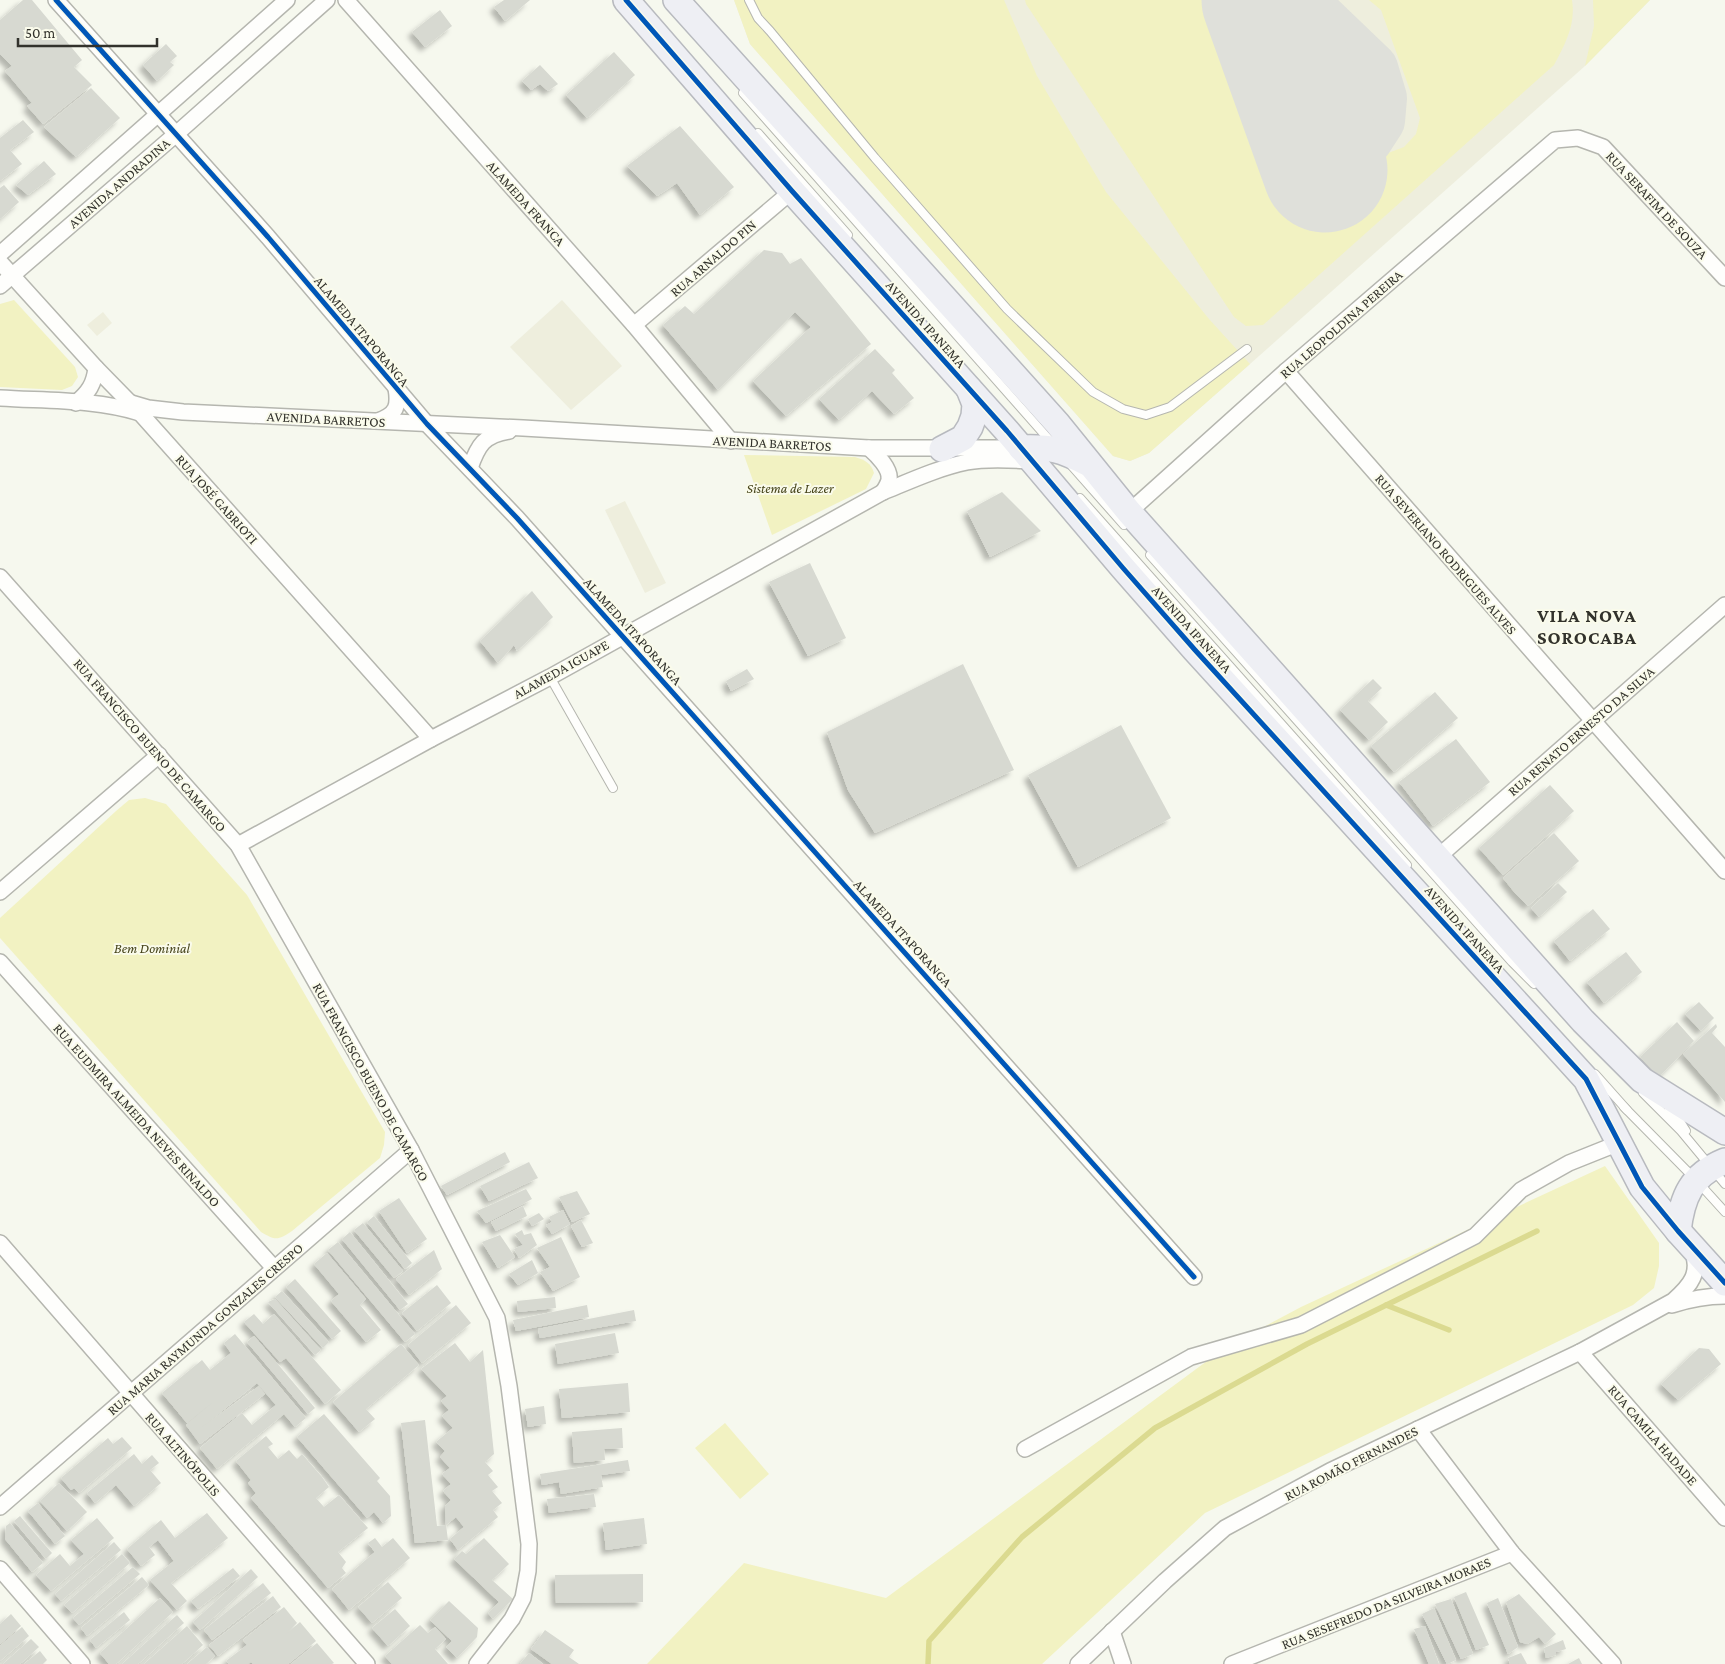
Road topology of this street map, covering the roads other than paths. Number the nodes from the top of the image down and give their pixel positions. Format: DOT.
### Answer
graph roads {
  1 [pos="56,0"];
  2 [pos="287,0"];
  3 [pos="327,0"];
  4 [pos="346,0"];
  5 [pos="626,0"];
  6 [pos="676,0"];
  7 [pos="749,0"];
  8 [pos="740,90"];
  9 [pos="158,114"];
  10 [pos="751,125"];
  11 [pos="175,135"];
  12 [pos="1555,140"];
  13 [pos="792,191"];
  14 [pos="856,243"];
  15 [pos="0,254"];
  16 [pos="0,262"];
  17 [pos="12,275"];
  18 [pos="1725,278"];
  19 [pos="0,286"];
  20 [pos="634,325"];
  21 [pos="1247,349"];
  22 [pos="96,368"];
  23 [pos="1286,371"];
  24 [pos="396,388"];
  25 [pos="969,389"];
  26 [pos="0,398"];
  27 [pos="76,402"];
  28 [pos="703,407"];
  29 [pos="136,408"];
  30 [pos="378,421"];
  31 [pos="427,424"];
  32 [pos="522,428"];
  33 [pos="690,438"];
  34 [pos="731,441"];
  35 [pos="870,448"];
  36 [pos="942,449"];
  37 [pos="1037,450"];
  38 [pos="1091,465"];
  39 [pos="470,468"];
  40 [pos="883,492"];
  41 [pos="1077,495"];
  42 [pos="1128,521"];
  43 [pos="1148,552"];
  44 [pos="0,576"];
  45 [pos="1725,605"];
  46 [pos="621,636"];
  47 [pos="550,677"];
  48 [pos="1593,721"];
  49 [pos="431,739"];
  50 [pos="159,755"];
  51 [pos="613,788"];
  52 [pos="238,846"];
  53 [pos="1438,857"];
  54 [pos="1725,871"];
  55 [pos="1415,873"];
  56 [pos="0,892"];
  57 [pos="0,962"];
  58 [pos="1540,990"];
  59 [pos="1597,1047"];
  60 [pos="1587,1072"];
  61 [pos="1642,1080"];
  62 [pos="1627,1110"];
  63 [pos="1725,1132"];
  64 [pos="1619,1143"];
  65 [pos="411,1150"];
  66 [pos="1711,1169"];
  67 [pos="1725,1212"];
  68 [pos="1684,1238"];
  69 [pos="0,1243"];
  70 [pos="274,1268"];
  71 [pos="1194,1277"];
  72 [pos="1725,1283"];
  73 [pos="1725,1296"];
  74 [pos="1657,1311"];
  75 [pos="1580,1352"];
  76 [pos="131,1395"];
  77 [pos="1418,1429"];
  78 [pos="1024,1449"];
  79 [pos="0,1507"];
  80 [pos="1725,1518"];
  81 [pos="1512,1552"];
  82 [pos="0,1569"];
  83 [pos="1112,1630"];
  84 [pos="82,1664"];
  85 [pos="367,1664"];
  86 [pos="477,1664"];
  87 [pos="1078,1664"];
  88 [pos="1123,1664"];
  89 [pos="1232,1664"];
  90 [pos="1613,1664"];
  1 -- 9 [label="street, ALAMEDA ITAPORANGA"];
  2 -- 9 [label="street, AVENIDA ANDRADINA"];
  3 -- 11 [label="street, AVENIDA ANDRADINA"];
  4 -- 20 [label="street, ALAMEDA FRANCA"];
  5 -- 13 [label="main road, AVENIDA IPANEMA"];
  6 -- 38 [label="main road, AVENIDA IPANEMA"];
  7 -- 21 [label="lane"];
  8 -- 37 [label="lane"];
  9 -- 11 [label="street, ALAMEDA ITAPORANGA"];
  9 -- 15 [label="street, AVENIDA ANDRADINA"];
  10 -- 14 [label="lane"];
  11 -- 17 [label="street, AVENIDA ANDRADINA"];
  11 -- 24 [label="street, ALAMEDA ITAPORANGA"];
  12 -- 18 [label="street, RUA SERAFIM DE SOUZA"];
  12 -- 23 [label="street, RUA LEOPOLDINA PEREIRA"];
  13 -- 20 [label="street, RUA ARNALDO PIN"];
  13 -- 25 [label="main road, AVENIDA IPANEMA"];
  16 -- 17 [label="street, RUA JOSÉ GABRIOTI"];
  17 -- 19 [label="street, AVENIDA ANDRADINA"];
  17 -- 22 [label="street, RUA JOSÉ GABRIOTI"];
  20 -- 28 [label="street, ALAMEDA FRANCA"];
  22 -- 27 [label="street"];
  22 -- 29 [label="street, RUA JOSÉ GABRIOTI"];
  23 -- 42 [label="street, RUA LEOPOLDINA PEREIRA"];
  23 -- 48 [label="street, RUA SEVERIANO RODRIGUES ALVES"];
  24 -- 30 [label="street"];
  24 -- 31 [label="street, ALAMEDA ITAPORANGA"];
  25 -- 36 [label="main road"];
  25 -- 37 [label="main road, AVENIDA IPANEMA"];
  26 -- 27 [label="street, AVENIDA BARRETOS"];
  27 -- 29 [label="street, AVENIDA BARRETOS"];
  28 -- 33 [label="street"];
  28 -- 34 [label="street, ALAMEDA FRANCA"];
  29 -- 30 [label="street, AVENIDA BARRETOS"];
  29 -- 49 [label="street, RUA JOSÉ GABRIOTI"];
  30 -- 31 [label="street, AVENIDA BARRETOS"];
  31 -- 32 [label="street, AVENIDA BARRETOS"];
  31 -- 39 [label="street, ALAMEDA ITAPORANGA"];
  32 -- 33 [label="street, AVENIDA BARRETOS"];
  32 -- 39 [label="street, AVENIDA BARRETOS"];
  33 -- 34 [label="street, AVENIDA BARRETOS"];
  34 -- 35 [label="street, AVENIDA BARRETOS"];
  35 -- 36 [label="street, AVENIDA BARRETOS"];
  35 -- 40 [label="street"];
  36 -- 37 [label="street, AVENIDA BARRETOS"];
  37 -- 38 [label="main road"];
  37 -- 40 [label="street, ALAMEDA IGUAPE"];
  37 -- 42 [label="lane"];
  37 -- 60 [label="main road, AVENIDA IPANEMA"];
  38 -- 42 [label="main road, AVENIDA IPANEMA"];
  39 -- 46 [label="street, ALAMEDA ITAPORANGA"];
  40 -- 46 [label="street, ALAMEDA IGUAPE"];
  41 -- 55 [label="lane"];
  42 -- 53 [label="main road, AVENIDA IPANEMA"];
  43 -- 58 [label="lane"];
  44 -- 50 [label="street, RUA FRANCISCO BUENO DE CAMARGO"];
  45 -- 48 [label="street, RUA RENATO ERNESTO DA SILVA"];
  46 -- 47 [label="street, ALAMEDA IGUAPE"];
  46 -- 71 [label="street, ALAMEDA ITAPORANGA"];
  47 -- 49 [label="street, ALAMEDA IGUAPE"];
  47 -- 51 [label="lane"];
  48 -- 53 [label="street, RUA RENATO ERNESTO DA SILVA"];
  48 -- 54 [label="street, RUA SEVERIANO RODRIGUES ALVES"];
  49 -- 52 [label="street, ALAMEDA IGUAPE"];
  50 -- 52 [label="street, RUA FRANCISCO BUENO DE CAMARGO"];
  50 -- 56 [label="street"];
  52 -- 65 [label="street, RUA FRANCISCO BUENO DE CAMARGO"];
  53 -- 61 [label="main road, AVENIDA IPANEMA"];
  57 -- 70 [label="street, RUA EUDMIRA ALMEIDA NEVES RINALDO"];
  59 -- 66 [label="lane"];
  60 -- 62 [label="lane"];
  60 -- 62 [label="lane"];
  60 -- 64 [label="main road, AVENIDA IPANEMA"];
  61 -- 63 [label="main road, AVENIDA IPANEMA"];
  61 -- 66 [label="lane"];
  62 -- 66 [label="lane"];
  64 -- 68 [label="main road, AVENIDA IPANEMA"];
  64 -- 78 [label="street"];
  65 -- 70 [label="street, RUA MARIA RAYMUNDA GONZALES CRESPO"];
  65 -- 86 [label="street, RUA FRANCISCO BUENO DE CAMARGO"];
  66 -- 67 [label="lane"];
  66 -- 68 [label="main road"];
  68 -- 72 [label="main road, AVENIDA IPANEMA"];
  68 -- 74 [label="street, RUA ROMÃO FERNANDES"];
  69 -- 76 [label="street, RUA ALTINÓPOLIS"];
  70 -- 76 [label="street, RUA MARIA RAYMUNDA GONZALES CRESPO"];
  73 -- 74 [label="street, RUA ROMÃO FERNANDES"];
  74 -- 75 [label="street, RUA ROMÃO FERNANDES"];
  75 -- 77 [label="street, RUA ROMÃO FERNANDES"];
  75 -- 80 [label="street, RUA CAMILA HADADE"];
  76 -- 79 [label="street, RUA MARIA RAYMUNDA GONZALES CRESPO"];
  76 -- 85 [label="street, RUA ALTINÓPOLIS"];
  77 -- 81 [label="street"];
  77 -- 83 [label="street, RUA ROMÃO FERNANDES"];
  81 -- 89 [label="street, RUA SESEFREDO DA SILVEIRA MORAES"];
  81 -- 90 [label="street"];
  82 -- 84 [label="street"];
  83 -- 87 [label="street, RUA ROMÃO FERNANDES"];
  83 -- 88 [label="street"];
}
